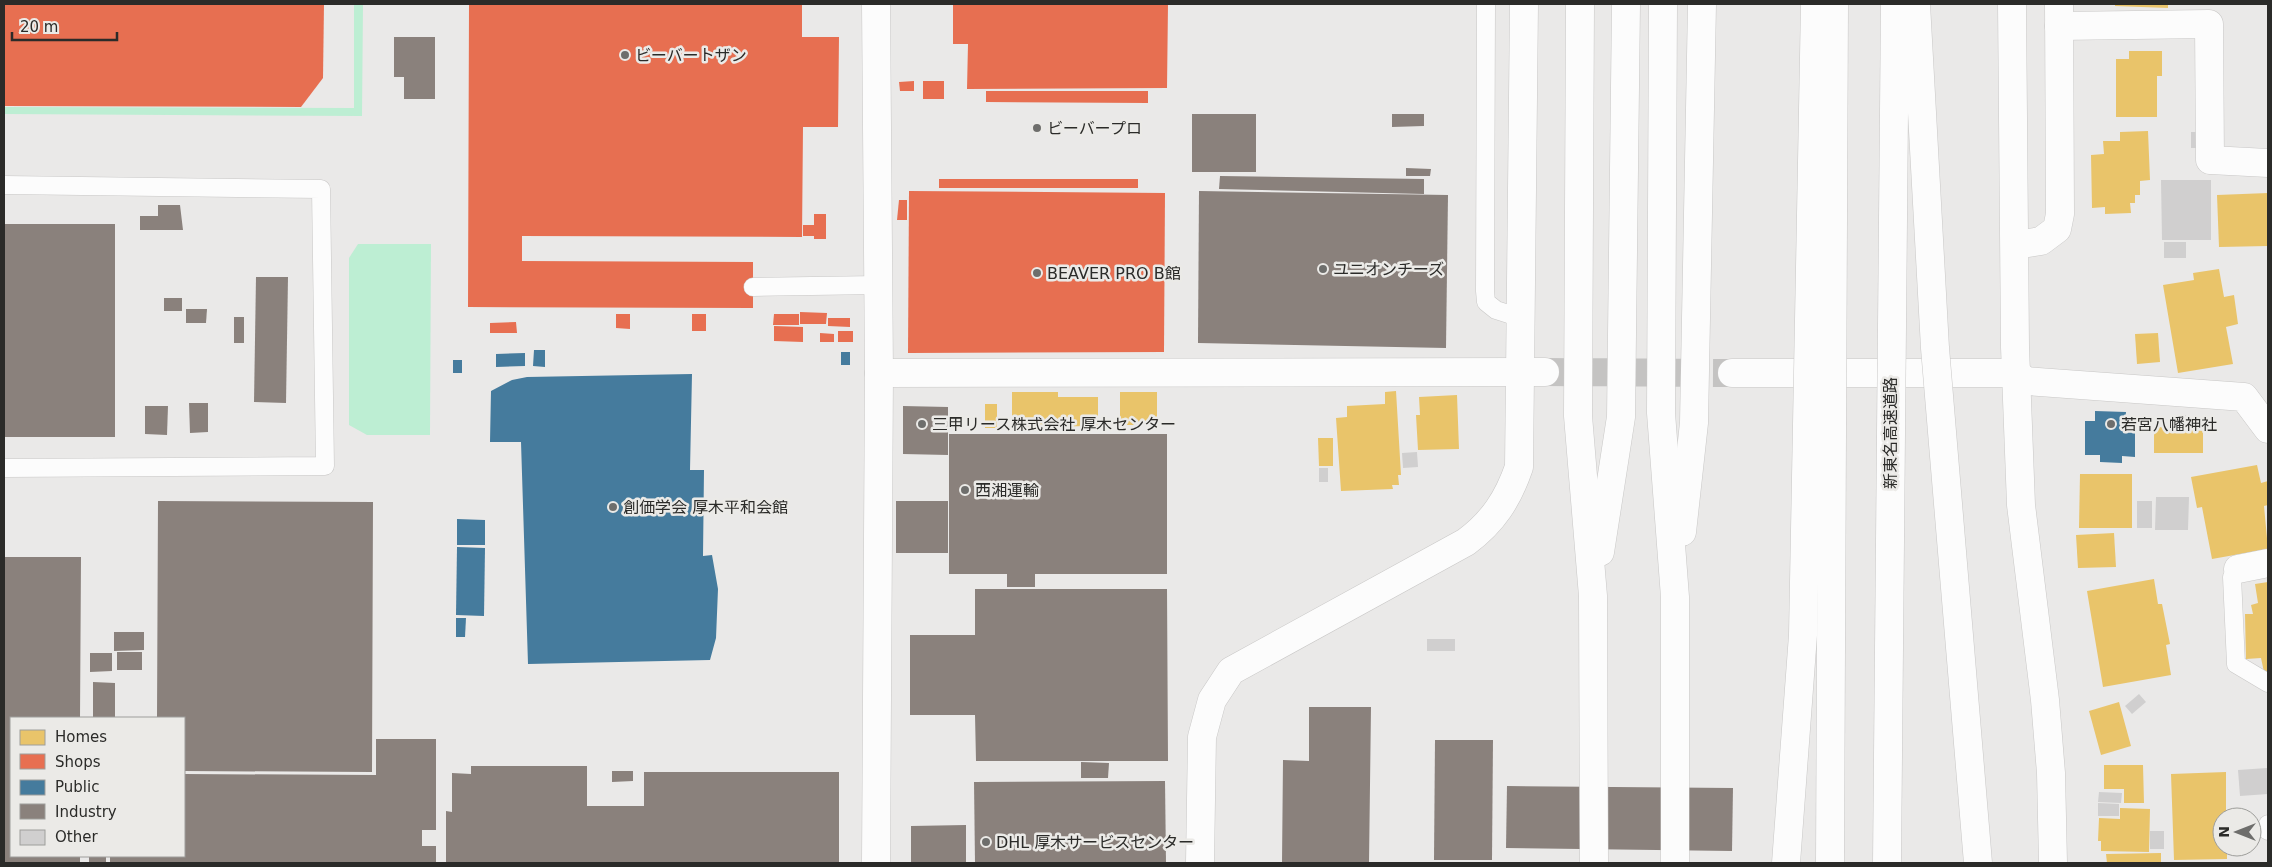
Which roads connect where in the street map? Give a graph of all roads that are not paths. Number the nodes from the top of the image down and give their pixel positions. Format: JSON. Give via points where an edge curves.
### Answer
{"nodes":[{"id":1,"x":876,"y":4,"type":"edge"},
{"id":2,"x":1486,"y":4,"type":"edge"},
{"id":3,"x":1524,"y":4,"type":"edge"},
{"id":4,"x":1580,"y":4,"type":"edge"},
{"id":5,"x":1626,"y":4,"type":"edge"},
{"id":6,"x":1664,"y":4,"type":"edge"},
{"id":7,"x":1702,"y":4,"type":"edge"},
{"id":8,"x":1815,"y":4,"type":"edge"},
{"id":9,"x":1834,"y":4,"type":"edge"},
{"id":10,"x":1895,"y":4,"type":"edge"},
{"id":11,"x":1916,"y":4,"type":"edge"},
{"id":12,"x":2012,"y":4,"type":"edge"},
{"id":13,"x":2059,"y":15,"type":"edge"},
{"id":14,"x":2268,"y":164,"type":"edge"},
{"id":15,"x":4,"y":185,"type":"edge"},
{"id":16,"x":2015,"y":245,"type":"junction"},
{"id":17,"x":878,"y":285,"type":"junction"},
{"id":18,"x":753,"y":287,"type":"dead end"},
{"id":19,"x":1522,"y":318,"type":"junction"},
{"id":20,"x":879,"y":373,"type":"junction"},
{"id":21,"x":1533,"y":373,"type":"junction"},
{"id":22,"x":1732,"y":373,"type":"tunnel mouth"},
{"id":23,"x":2016,"y":373,"type":"junction"},
{"id":24,"x":2268,"y":428,"type":"edge"},
{"id":25,"x":4,"y":468,"type":"edge"},
{"id":26,"x":2268,"y":563,"type":"edge"},
{"id":27,"x":2238,"y":569,"type":"joint"},
{"id":28,"x":1593,"y":596,"type":"junction"},
{"id":29,"x":1675,"y":597,"type":"junction"},
{"id":30,"x":2268,"y":683,"type":"edge"},
{"id":31,"x":2268,"y":824,"type":"edge"},
{"id":32,"x":2268,"y":831,"type":"edge"},
{"id":33,"x":876,"y":863,"type":"edge"},
{"id":34,"x":1200,"y":863,"type":"edge"},
{"id":35,"x":1594,"y":863,"type":"edge"},
{"id":36,"x":1675,"y":863,"type":"edge"},
{"id":37,"x":1786,"y":863,"type":"edge"},
{"id":38,"x":1830,"y":863,"type":"edge"},
{"id":39,"x":1887,"y":863,"type":"edge"},
{"id":40,"x":1978,"y":863,"type":"edge"},
{"id":41,"x":2053,"y":863,"type":"edge"}],
"edges":[{"from":1,"to":17,"type":"main road"},
{"from":2,"to":19,"type":"lane","via":[[1486,302],[1496,310]]},
{"from":3,"to":19,"type":"main road"},
{"from":4,"to":28,"type":"main road","via":[[1578,416]]},
{"from":5,"to":28,"type":"main road","via":[[1621,417]]},
{"from":6,"to":29,"type":"main road","via":[[1660,412]]},
{"from":7,"to":29,"type":"main road","via":[[1694,423]]},
{"from":8,"to":37,"type":"main road","bridge":true,"via":[[1802,635]]},
{"from":9,"to":38,"type":"main road","bridge":true},
{"from":10,"to":39,"type":"main road","name":"新東名高速道路","bridge":true},
{"from":11,"to":40,"type":"main road","bridge":true,"via":[[1935,348]]},
{"from":12,"to":16,"type":"main road"},
{"from":13,"to":14,"type":"main road","via":[[2209,24],[2210,160]]},
{"from":13,"to":16,"type":"main road","via":[[2060,214],[2057,229],[2041,241]]},
{"from":15,"to":25,"type":"lane","via":[[321,189],[325,466]]},
{"from":16,"to":23,"type":"main road"},
{"from":17,"to":18,"type":"lane"},
{"from":17,"to":20,"type":"main road"},
{"from":19,"to":21,"type":"main road"},
{"from":20,"to":21,"type":"main road"},
{"from":20,"to":33,"type":"main road"},
{"from":21,"to":34,"type":"main road","via":[[1519,467],[1510,492],[1484,529],[1466,542],[1231,671],[1212,700],[1202,737]]},
{"from":22,"to":23,"type":"main road"},
{"from":23,"to":24,"type":"main road","via":[[2026,381],[2244,397]]},
{"from":23,"to":41,"type":"main road","via":[[2021,505],[2052,773]]},
{"from":26,"to":27,"type":"main road"},
{"from":27,"to":30,"type":"lane","via":[[2232,577],[2236,664]]},
{"from":28,"to":35,"type":"main road"},
{"from":29,"to":36,"type":"main road"},
{"from":31,"to":32,"type":"lane"}]}
